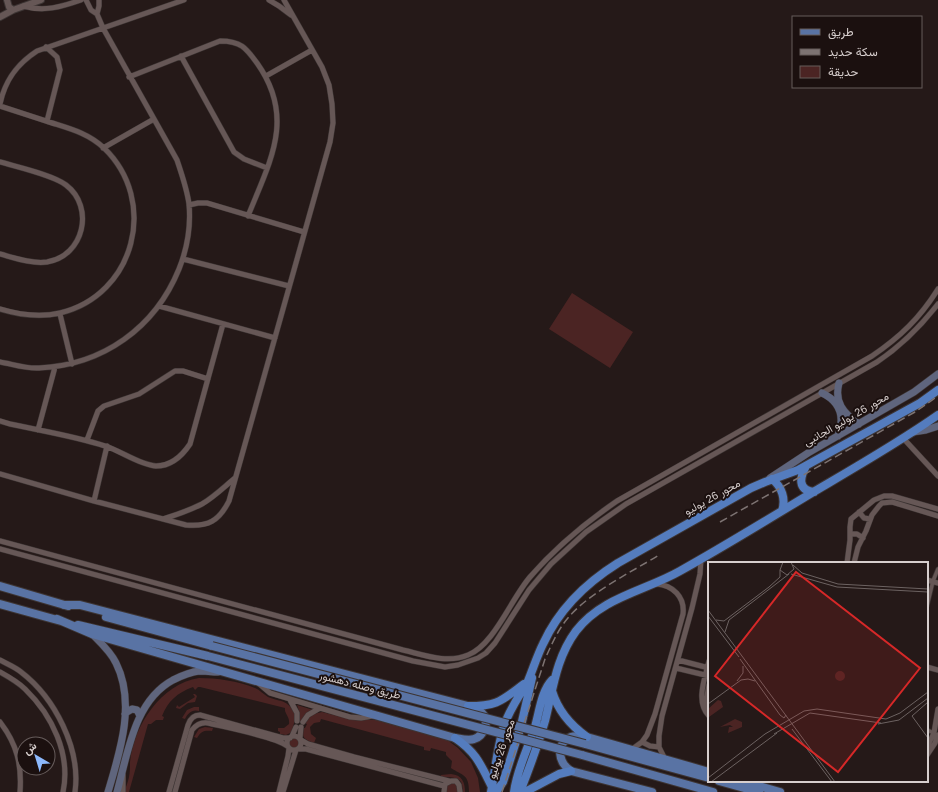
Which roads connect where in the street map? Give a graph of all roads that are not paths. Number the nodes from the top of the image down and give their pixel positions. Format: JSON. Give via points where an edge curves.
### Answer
{"nodes":[{"id":1,"x":7,"y":0,"type":"edge"},
{"id":2,"x":41,"y":0,"type":"edge"},
{"id":3,"x":81,"y":0,"type":"edge"},
{"id":4,"x":86,"y":0,"type":"edge"},
{"id":5,"x":99,"y":0,"type":"edge"},
{"id":6,"x":184,"y":0,"type":"edge"},
{"id":7,"x":269,"y":0,"type":"edge"},
{"id":8,"x":284,"y":0,"type":"edge"},
{"id":9,"x":23,"y":6,"type":"junction"},
{"id":10,"x":13,"y":10,"type":"junction"},
{"id":11,"x":97,"y":14,"type":"junction"},
{"id":12,"x":0,"y":17,"type":"edge"},
{"id":13,"x":293,"y":17,"type":"junction"},
{"id":14,"x":103,"y":28,"type":"junction"},
{"id":15,"x":46,"y":47,"type":"junction"},
{"id":16,"x":312,"y":50,"type":"junction"},
{"id":17,"x":181,"y":56,"type":"junction"},
{"id":18,"x":266,"y":76,"type":"junction"},
{"id":19,"x":129,"y":77,"type":"junction"},
{"id":20,"x":0,"y":105,"type":"edge"},
{"id":21,"x":154,"y":120,"type":"junction"},
{"id":22,"x":47,"y":122,"type":"junction"},
{"id":23,"x":103,"y":148,"type":"junction"},
{"id":24,"x":0,"y":162,"type":"edge"},
{"id":25,"x":267,"y":168,"type":"junction"},
{"id":26,"x":189,"y":205,"type":"junction"},
{"id":27,"x":248,"y":216,"type":"junction"},
{"id":28,"x":304,"y":232,"type":"junction"},
{"id":29,"x":0,"y":254,"type":"edge"},
{"id":30,"x":183,"y":259,"type":"junction"},
{"id":31,"x":289,"y":286,"type":"junction"},
{"id":32,"x":938,"y":289,"type":"edge"},
{"id":33,"x":938,"y":304,"type":"edge"},
{"id":34,"x":159,"y":306,"type":"junction"},
{"id":35,"x":0,"y":309,"type":"edge"},
{"id":36,"x":60,"y":314,"type":"junction"},
{"id":37,"x":223,"y":324,"type":"junction"},
{"id":38,"x":275,"y":338,"type":"junction"},
{"id":39,"x":0,"y":362,"type":"edge"},
{"id":40,"x":72,"y":364,"type":"junction"},
{"id":41,"x":55,"y":367,"type":"junction"},
{"id":42,"x":938,"y":374,"type":"edge"},
{"id":43,"x":208,"y":379,"type":"junction"},
{"id":44,"x":839,"y":383,"type":"junction"},
{"id":45,"x":938,"y":390,"type":"edge"},
{"id":46,"x":822,"y":393,"type":"junction"},
{"id":47,"x":938,"y":415,"type":"edge"},
{"id":48,"x":0,"y":421,"type":"edge"},
{"id":49,"x":859,"y":424,"type":"junction"},
{"id":50,"x":938,"y":426,"type":"edge"},
{"id":51,"x":38,"y":430,"type":"junction"},
{"id":52,"x":913,"y":432,"type":"junction"},
{"id":53,"x":838,"y":436,"type":"junction"},
{"id":54,"x":903,"y":438,"type":"junction"},
{"id":55,"x":87,"y":440,"type":"junction"},
{"id":56,"x":107,"y":446,"type":"junction"},
{"id":57,"x":685,"y":463,"type":"junction"},
{"id":58,"x":807,"y":465,"type":"junction"},
{"id":59,"x":678,"y":467,"type":"junction"},
{"id":60,"x":688,"y":469,"type":"junction"},
{"id":61,"x":681,"y":473,"type":"junction"},
{"id":62,"x":0,"y":474,"type":"edge"},
{"id":63,"x":938,"y":476,"type":"edge"},
{"id":64,"x":235,"y":477,"type":"junction"},
{"id":65,"x":768,"y":480,"type":"junction"},
{"id":66,"x":814,"y":492,"type":"junction"},
{"id":67,"x":94,"y":501,"type":"junction"},
{"id":68,"x":938,"y":509,"type":"edge"},
{"id":69,"x":782,"y":511,"type":"junction"},
{"id":70,"x":859,"y":512,"type":"junction"},
{"id":71,"x":938,"y":516,"type":"edge"},
{"id":72,"x":162,"y":519,"type":"junction"},
{"id":73,"x":870,"y":519,"type":"junction"},
{"id":74,"x":851,"y":534,"type":"junction"},
{"id":75,"x":863,"y":538,"type":"junction"},
{"id":76,"x":0,"y":541,"type":"edge"},
{"id":77,"x":0,"y":549,"type":"edge"},
{"id":78,"x":701,"y":559,"type":"junction"},
{"id":79,"x":847,"y":562,"type":"edge"},
{"id":80,"x":854,"y":562,"type":"edge"},
{"id":81,"x":938,"y":569,"type":"edge"},
{"id":82,"x":936,"y":582,"type":"edge"},
{"id":83,"x":655,"y":584,"type":"junction"},
{"id":84,"x":0,"y":586,"type":"edge"},
{"id":85,"x":928,"y":603,"type":"edge"},
{"id":86,"x":0,"y":604,"type":"edge"},
{"id":87,"x":64,"y":605,"type":"junction"},
{"id":88,"x":683,"y":606,"type":"junction"},
{"id":89,"x":692,"y":608,"type":"junction"},
{"id":90,"x":57,"y":619,"type":"junction"},
{"id":91,"x":92,"y":634,"type":"junction"},
{"id":92,"x":0,"y":660,"type":"edge"},
{"id":93,"x":678,"y":660,"type":"junction"},
{"id":94,"x":534,"y":666,"type":"junction"},
{"id":95,"x":928,"y":667,"type":"edge"},
{"id":96,"x":676,"y":668,"type":"junction"},
{"id":97,"x":708,"y":668,"type":"edge"},
{"id":98,"x":938,"y":670,"type":"edge"},
{"id":99,"x":0,"y":672,"type":"edge"},
{"id":100,"x":229,"y":673,"type":"junction"},
{"id":101,"x":555,"y":676,"type":"junction"},
{"id":102,"x":707,"y":676,"type":"edge"},
{"id":103,"x":256,"y":681,"type":"junction"},
{"id":104,"x":528,"y":681,"type":"junction"},
{"id":105,"x":552,"y":690,"type":"junction"},
{"id":106,"x":708,"y":690,"type":"edge"},
{"id":107,"x":290,"y":700,"type":"junction"},
{"id":108,"x":468,"y":706,"type":"junction"},
{"id":109,"x":708,"y":706,"type":"edge"},
{"id":110,"x":320,"y":708,"type":"junction"},
{"id":111,"x":938,"y":709,"type":"edge"},
{"id":112,"x":125,"y":714,"type":"junction"},
{"id":113,"x":655,"y":714,"type":"junction"},
{"id":114,"x":378,"y":715,"type":"junction"},
{"id":115,"x":708,"y":715,"type":"edge"},
{"id":116,"x":140,"y":716,"type":"junction"},
{"id":117,"x":202,"y":716,"type":"junction"},
{"id":118,"x":662,"y":716,"type":"junction"},
{"id":119,"x":0,"y":722,"type":"edge"},
{"id":120,"x":203,"y":723,"type":"junction"},
{"id":121,"x":299,"y":724,"type":"junction"},
{"id":122,"x":188,"y":725,"type":"junction"},
{"id":123,"x":194,"y":727,"type":"junction"},
{"id":124,"x":936,"y":734,"type":"edge"},
{"id":125,"x":291,"y":737,"type":"junction"},
{"id":126,"x":587,"y":737,"type":"junction"},
{"id":127,"x":455,"y":738,"type":"junction"},
{"id":128,"x":300,"y":739,"type":"junction"},
{"id":129,"x":642,"y":742,"type":"junction"},
{"id":130,"x":928,"y":746,"type":"edge"},
{"id":131,"x":288,"y":747,"type":"junction"},
{"id":132,"x":659,"y":747,"type":"junction"},
{"id":133,"x":298,"y":749,"type":"junction"},
{"id":134,"x":631,"y":750,"type":"junction"},
{"id":135,"x":928,"y":754,"type":"edge"},
{"id":136,"x":665,"y":759,"type":"junction"},
{"id":137,"x":571,"y":771,"type":"junction"},
{"id":138,"x":122,"y":772,"type":"junction"},
{"id":139,"x":708,"y":772,"type":"edge"},
{"id":140,"x":708,"y":778,"type":"edge"},
{"id":141,"x":449,"y":781,"type":"junction"},
{"id":142,"x":723,"y":782,"type":"edge"},
{"id":143,"x":745,"y":782,"type":"edge"},
{"id":144,"x":444,"y":790,"type":"edge"},
{"id":145,"x":493,"y":790,"type":"edge"},
{"id":146,"x":20,"y":792,"type":"edge"},
{"id":147,"x":63,"y":792,"type":"edge"},
{"id":148,"x":75,"y":792,"type":"edge"},
{"id":149,"x":108,"y":792,"type":"edge"},
{"id":150,"x":117,"y":792,"type":"edge"},
{"id":151,"x":123,"y":792,"type":"edge"},
{"id":152,"x":169,"y":792,"type":"edge"},
{"id":153,"x":175,"y":792,"type":"edge"},
{"id":154,"x":278,"y":792,"type":"edge"},
{"id":155,"x":283,"y":792,"type":"edge"},
{"id":156,"x":460,"y":792,"type":"edge"},
{"id":157,"x":514,"y":792,"type":"edge"},
{"id":158,"x":520,"y":792,"type":"edge"},
{"id":159,"x":525,"y":792,"type":"edge"},
{"id":160,"x":652,"y":792,"type":"edge"},
{"id":161,"x":712,"y":792,"type":"edge"},
{"id":162,"x":759,"y":792,"type":"edge"},
{"id":163,"x":780,"y":792,"type":"edge"}],
"edges":[{"from":1,"to":10,"type":"street"},
{"from":2,"to":9,"type":"street"},
{"from":3,"to":9,"type":"street","via":[[48,9]]},
{"from":4,"to":11,"type":"street","via":[[91,10]]},
{"from":5,"to":11,"type":"street"},
{"from":6,"to":14,"type":"street"},
{"from":7,"to":13,"type":"street"},
{"from":8,"to":13,"type":"street"},
{"from":9,"to":10,"type":"street"},
{"from":10,"to":12,"type":"street"},
{"from":11,"to":14,"type":"street"},
{"from":13,"to":16,"type":"street"},
{"from":14,"to":15,"type":"street"},
{"from":14,"to":19,"type":"street"},
{"from":15,"to":20,"type":"street","via":[[16,68],[2,92]]},
{"from":15,"to":22,"type":"street","via":[[57,57],[60,70]]},
{"from":16,"to":18,"type":"street"},
{"from":16,"to":28,"type":"street","via":[[329,85],[333,123]]},
{"from":17,"to":18,"type":"street","via":[[229,41],[246,48]]},
{"from":17,"to":19,"type":"street"},
{"from":17,"to":25,"type":"street","via":[[234,152]]},
{"from":18,"to":25,"type":"street","via":[[277,111],[274,148]]},
{"from":19,"to":21,"type":"street"},
{"from":20,"to":22,"type":"street"},
{"from":21,"to":23,"type":"street"},
{"from":21,"to":26,"type":"street","via":[[177,160],[185,182]]},
{"from":22,"to":23,"type":"street","via":[[79,131]]},
{"from":23,"to":36,"type":"street","via":[[120,168],[132,196],[135,215],[131,246],[118,273],[98,295]]},
{"from":24,"to":29,"type":"street","via":[[66,184],[74,192],[83,212],[81,234],[76,244],[60,258],[38,263]]},
{"from":25,"to":27,"type":"street"},
{"from":26,"to":27,"type":"street","via":[[207,204]]},
{"from":26,"to":30,"type":"street","via":[[189,232]]},
{"from":27,"to":28,"type":"street"},
{"from":28,"to":31,"type":"street"},
{"from":30,"to":31,"type":"street"},
{"from":30,"to":34,"type":"street","via":[[173,284]]},
{"from":31,"to":38,"type":"street"},
{"from":32,"to":57,"type":"street","via":[[904,332],[872,356]]},
{"from":33,"to":44,"type":"street","via":[[924,322],[894,350]]},
{"from":34,"to":37,"type":"street"},
{"from":34,"to":40,"type":"street","via":[[145,322],[112,348]]},
{"from":35,"to":36,"type":"street","via":[[29,316]]},
{"from":36,"to":40,"type":"street"},
{"from":37,"to":38,"type":"street"},
{"from":37,"to":43,"type":"street"},
{"from":38,"to":64,"type":"street"},
{"from":39,"to":41,"type":"street","via":[[37,368]]},
{"from":40,"to":41,"type":"street"},
{"from":41,"to":51,"type":"street"},
{"from":42,"to":49,"type":"main road","name":"محور 26 يوليو الجانبى","via":[[914,392]]},
{"from":43,"to":55,"type":"street","via":[[175,371],[139,394],[104,406],[98,411]]},
{"from":43,"to":56,"type":"street","via":[[190,444],[176,460],[156,466]]},
{"from":44,"to":46,"type":"street"},
{"from":44,"to":49,"type":"main road","via":[[837,395],[842,407]]},
{"from":45,"to":58,"type":"highway","name":"محور 26 يوليو","via":[[913,407]]},
{"from":46,"to":53,"type":"main road","via":[[831,399],[840,412],[842,424]]},
{"from":46,"to":60,"type":"street"},
{"from":47,"to":52,"type":"highway"},
{"from":48,"to":51,"type":"street"},
{"from":49,"to":53,"type":"main road","name":"محور 26 يوليو الجانبى"},
{"from":50,"to":52,"type":"main road"},
{"from":51,"to":55,"type":"street"},
{"from":52,"to":54,"type":"highway"},
{"from":53,"to":65,"type":"main road","name":"محور 26 يوليو الجانبى"},
{"from":54,"to":63,"type":"street"},
{"from":54,"to":66,"type":"highway"},
{"from":55,"to":56,"type":"street"},
{"from":56,"to":67,"type":"street"},
{"from":57,"to":59,"type":"street"},
{"from":57,"to":60,"type":"street"},
{"from":58,"to":65,"type":"highway","name":"محور 26 يوليو","via":[[790,474]]},
{"from":58,"to":66,"type":"highway","via":[[801,481],[804,488]]},
{"from":59,"to":61,"type":"street"},
{"from":59,"to":76,"type":"street","via":[[617,501],[568,537],[528,579],[486,643],[469,655],[459,658],[437,658],[410,652]]},
{"from":60,"to":61,"type":"street"},
{"from":61,"to":77,"type":"street","via":[[608,515],[568,547],[529,590],[486,653],[470,662],[445,667],[413,661]]},
{"from":62,"to":67,"type":"street"},
{"from":64,"to":72,"type":"street","via":[[203,503]]},
{"from":64,"to":72,"type":"street","via":[[229,501],[217,519],[197,526],[186,526]]},
{"from":65,"to":69,"type":"highway","via":[[777,484],[783,493]]},
{"from":65,"to":94,"type":"highway","name":"محور 26 يوليو","via":[[618,563],[592,581],[559,616]]},
{"from":66,"to":69,"type":"highway"},
{"from":67,"to":72,"type":"street"},
{"from":68,"to":70,"type":"street","via":[[884,496],[874,500]]},
{"from":69,"to":78,"type":"highway"},
{"from":70,"to":73,"type":"street","via":[[864,518]]},
{"from":70,"to":74,"type":"street","via":[[851,519]]},
{"from":71,"to":73,"type":"street","via":[[887,502],[874,511]]},
{"from":73,"to":75,"type":"street"},
{"from":74,"to":75,"type":"street"},
{"from":74,"to":79,"type":"street"},
{"from":75,"to":80,"type":"street"},
{"from":78,"to":83,"type":"highway"},
{"from":78,"to":89,"type":"street"},
{"from":81,"to":82,"type":"street"},
{"from":82,"to":85,"type":"street"},
{"from":83,"to":88,"type":"street","via":[[671,588],[679,596]]},
{"from":83,"to":101,"type":"highway","via":[[618,598],[586,620],[563,653]]},
{"from":84,"to":87,"type":"main road","name":"طريق وصله دهشور"},
{"from":86,"to":90,"type":"main road","name":"طريق وصله دهشور"},
{"from":87,"to":108,"type":"main road","via":[[80,605]]},
{"from":87,"to":140,"type":"main road","name":"طريق وصله دهشور","bridge":true},
{"from":88,"to":89,"type":"street"},
{"from":88,"to":113,"type":"street","via":[[683,614]]},
{"from":89,"to":93,"type":"street"},
{"from":90,"to":91,"type":"main road"},
{"from":90,"to":161,"type":"main road","name":"طريق وصله دهشور","bridge":true,"via":[[434,715]]},
{"from":91,"to":100,"type":"main road"},
{"from":91,"to":112,"type":"main road","via":[[116,662],[124,688]]},
{"from":92,"to":148,"type":"street","via":[[33,682],[60,718],[75,765]]},
{"from":93,"to":96,"type":"street"},
{"from":93,"to":97,"type":"street"},
{"from":94,"to":104,"type":"highway","name":"محور 26 يوليو"},
{"from":94,"to":145,"type":"highway","name":"محور 26 يوليو","via":[[521,726],[504,777]]},
{"from":95,"to":98,"type":"street"},
{"from":96,"to":102,"type":"street"},
{"from":96,"to":118,"type":"street"},
{"from":97,"to":102,"type":"street"},
{"from":99,"to":147,"type":"street","via":[[26,690],[46,714],[54,729],[65,765]]},
{"from":100,"to":103,"type":"main road"},
{"from":100,"to":116,"type":"main road","via":[[199,671],[179,677],[166,684],[149,699]]},
{"from":101,"to":105,"type":"highway"},
{"from":101,"to":157,"type":"highway","via":[[548,683],[515,781]]},
{"from":102,"to":115,"type":"street","via":[[701,701]]},
{"from":103,"to":107,"type":"street","via":[[270,693]]},
{"from":103,"to":114,"type":"main road"},
{"from":104,"to":108,"type":"highway","via":[[499,702]]},
{"from":104,"to":145,"type":"highway","name":"محور 26 يوليو","via":[[512,707],[503,730]]},
{"from":105,"to":126,"type":"highway","via":[[562,714],[573,727]]},
{"from":105,"to":158,"type":"highway","via":[[537,748]]},
{"from":106,"to":109,"type":"street"},
{"from":107,"to":110,"type":"street"},
{"from":107,"to":121,"type":"street"},
{"from":108,"to":127,"type":"main road","via":[[484,716],[484,730],[475,739]]},
{"from":110,"to":114,"type":"street","via":[[356,718]]},
{"from":110,"to":121,"type":"street"},
{"from":111,"to":124,"type":"street"},
{"from":112,"to":116,"type":"main road","via":[[132,709],[137,710]]},
{"from":112,"to":149,"type":"main road"},
{"from":113,"to":118,"type":"street"},
{"from":113,"to":129,"type":"street"},
{"from":114,"to":127,"type":"main road"},
{"from":116,"to":138,"type":"main road"},
{"from":117,"to":120,"type":"street"},
{"from":117,"to":122,"type":"street","via":[[194,716]]},
{"from":117,"to":125,"type":"street","via":[[283,738]]},
{"from":118,"to":132,"type":"street"},
{"from":119,"to":146,"type":"street","via":[[13,741],[18,755],[21,772]]},
{"from":120,"to":123,"type":"street"},
{"from":120,"to":131,"type":"street","via":[[282,742]]},
{"from":121,"to":125,"type":"street"},
{"from":121,"to":128,"type":"street"},
{"from":122,"to":123,"type":"street"},
{"from":122,"to":152,"type":"street"},
{"from":123,"to":153,"type":"street"},
{"from":124,"to":130,"type":"street"},
{"from":124,"to":135,"type":"street","via":[[935,743]]},
{"from":125,"to":128,"type":"street","via":[[296,736]]},
{"from":125,"to":131,"type":"street","via":[[287,741]]},
{"from":126,"to":134,"type":"main road"},
{"from":126,"to":137,"type":"main road","via":[[570,737],[561,747],[560,759]]},
{"from":127,"to":145,"type":"highway","via":[[473,752]]},
{"from":128,"to":133,"type":"street","via":[[301,745]]},
{"from":128,"to":141,"type":"street","via":[[308,744],[354,757]]},
{"from":129,"to":132,"type":"street"},
{"from":129,"to":134,"type":"street"},
{"from":131,"to":133,"type":"street","via":[[291,750]]},
{"from":131,"to":154,"type":"street"},
{"from":132,"to":136,"type":"street"},
{"from":133,"to":144,"type":"street","via":[[308,749]]},
{"from":133,"to":155,"type":"street"},
{"from":134,"to":136,"type":"main road"},
{"from":136,"to":139,"type":"main road"},
{"from":137,"to":159,"type":"highway","via":[[559,774]]},
{"from":137,"to":160,"type":"main road"},
{"from":138,"to":150,"type":"main road"},
{"from":138,"to":151,"type":"street"},
{"from":141,"to":144,"type":"street"},
{"from":141,"to":156,"type":"street","via":[[458,783]]},
{"from":142,"to":162,"type":"main road"},
{"from":143,"to":163,"type":"main road"}]}
